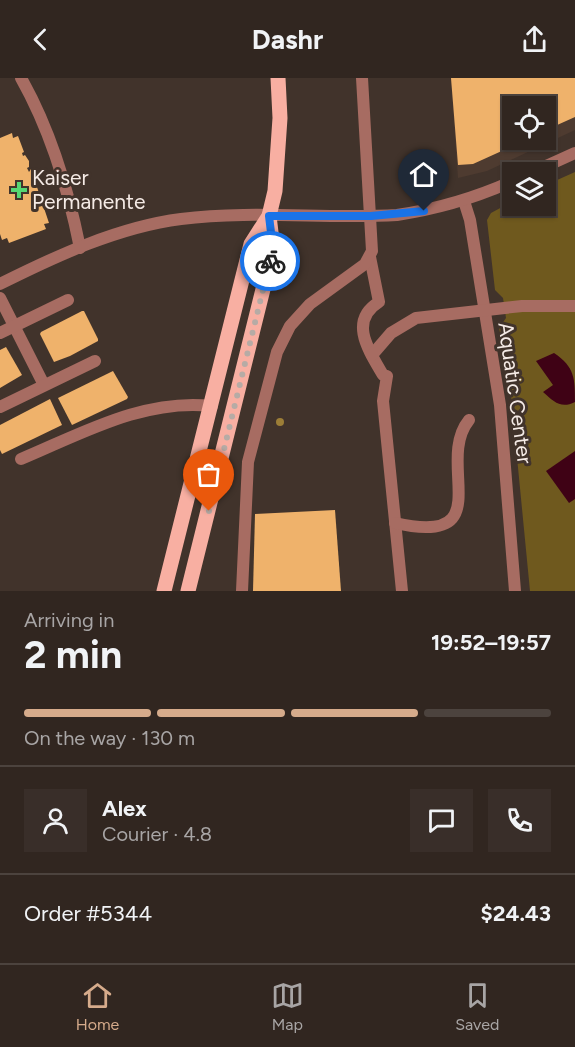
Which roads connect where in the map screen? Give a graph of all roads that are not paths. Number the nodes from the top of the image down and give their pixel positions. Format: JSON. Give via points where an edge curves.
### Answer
{"nodes":[{"id":1,"x":21,"y":78,"type":"edge"},
{"id":2,"x":278,"y":78,"type":"edge"},
{"id":3,"x":362,"y":78,"type":"edge"},
{"id":4,"x":575,"y":153,"type":"edge"},
{"id":5,"x":555,"y":162,"type":"edge"},
{"id":6,"x":502,"y":185,"type":"edge"},
{"id":7,"x":464,"y":201,"type":"junction"},
{"id":8,"x":269,"y":216,"type":"junction"},
{"id":9,"x":371,"y":216,"type":"junction"},
{"id":10,"x":80,"y":248,"type":"junction"},
{"id":11,"x":370,"y":257,"type":"junction"},
{"id":12,"x":0,"y":284,"type":"edge"},
{"id":13,"x":0,"y":298,"type":"edge"},
{"id":14,"x":68,"y":300,"type":"dead end"},
{"id":15,"x":575,"y":306,"type":"edge"},
{"id":16,"x":484,"y":310,"type":"junction"},
{"id":17,"x":14,"y":326,"type":"junction"},
{"id":18,"x":0,"y":333,"type":"edge"},
{"id":19,"x":372,"y":356,"type":"junction"},
{"id":20,"x":95,"y":361,"type":"dead end"},
{"id":21,"x":44,"y":385,"type":"junction"},
{"id":22,"x":212,"y":406,"type":"junction"},
{"id":23,"x":0,"y":407,"type":"edge"},
{"id":24,"x":469,"y":420,"type":"dead end"},
{"id":25,"x":21,"y":459,"type":"dead end"},
{"id":26,"x":395,"y":523,"type":"junction"},
{"id":27,"x":164,"y":591,"type":"edge"},
{"id":28,"x":188,"y":591,"type":"edge"},
{"id":29,"x":242,"y":591,"type":"edge"},
{"id":30,"x":402,"y":591,"type":"edge"},
{"id":31,"x":515,"y":591,"type":"edge"}],
"edges":[{"from":1,"to":10,"type":"street","via":[[60,165]]},
{"from":2,"to":8,"type":"main road","via":[[280,118],[275,191]]},
{"from":3,"to":9,"type":"street"},
{"from":4,"to":5,"type":"street"},
{"from":6,"to":7,"type":"street"},
{"from":7,"to":9,"type":"street","via":[[424,211]]},
{"from":7,"to":16,"type":"street","name":"Aquatic Center"},
{"from":8,"to":9,"type":"street"},
{"from":8,"to":10,"type":"street","via":[[179,219]]},
{"from":8,"to":22,"type":"main road","via":[[252,244]]},
{"from":8,"to":28,"type":"main road","via":[[273,249]]},
{"from":9,"to":11,"type":"street"},
{"from":10,"to":12,"type":"street"},
{"from":11,"to":19,"type":"street","via":[[379,302],[369,308],[363,319],[363,335]]},
{"from":11,"to":29,"type":"street","via":[[309,304],[290,326],[277,352],[248,462]]},
{"from":13,"to":17,"type":"street"},
{"from":14,"to":17,"type":"street"},
{"from":15,"to":16,"type":"street"},
{"from":16,"to":19,"type":"street","via":[[416,318],[391,333]]},
{"from":16,"to":31,"type":"street","name":"Aquatic Center","via":[[503,435]]},
{"from":17,"to":18,"type":"street"},
{"from":17,"to":21,"type":"street"},
{"from":19,"to":26,"type":"street","via":[[387,376],[383,401]]},
{"from":20,"to":21,"type":"street"},
{"from":21,"to":23,"type":"street"},
{"from":22,"to":25,"type":"street","via":[[188,404],[136,412]]},
{"from":22,"to":27,"type":"main road"},
{"from":24,"to":26,"type":"street","via":[[457,441],[457,511],[447,523],[432,527]]},
{"from":26,"to":30,"type":"street"}]}
